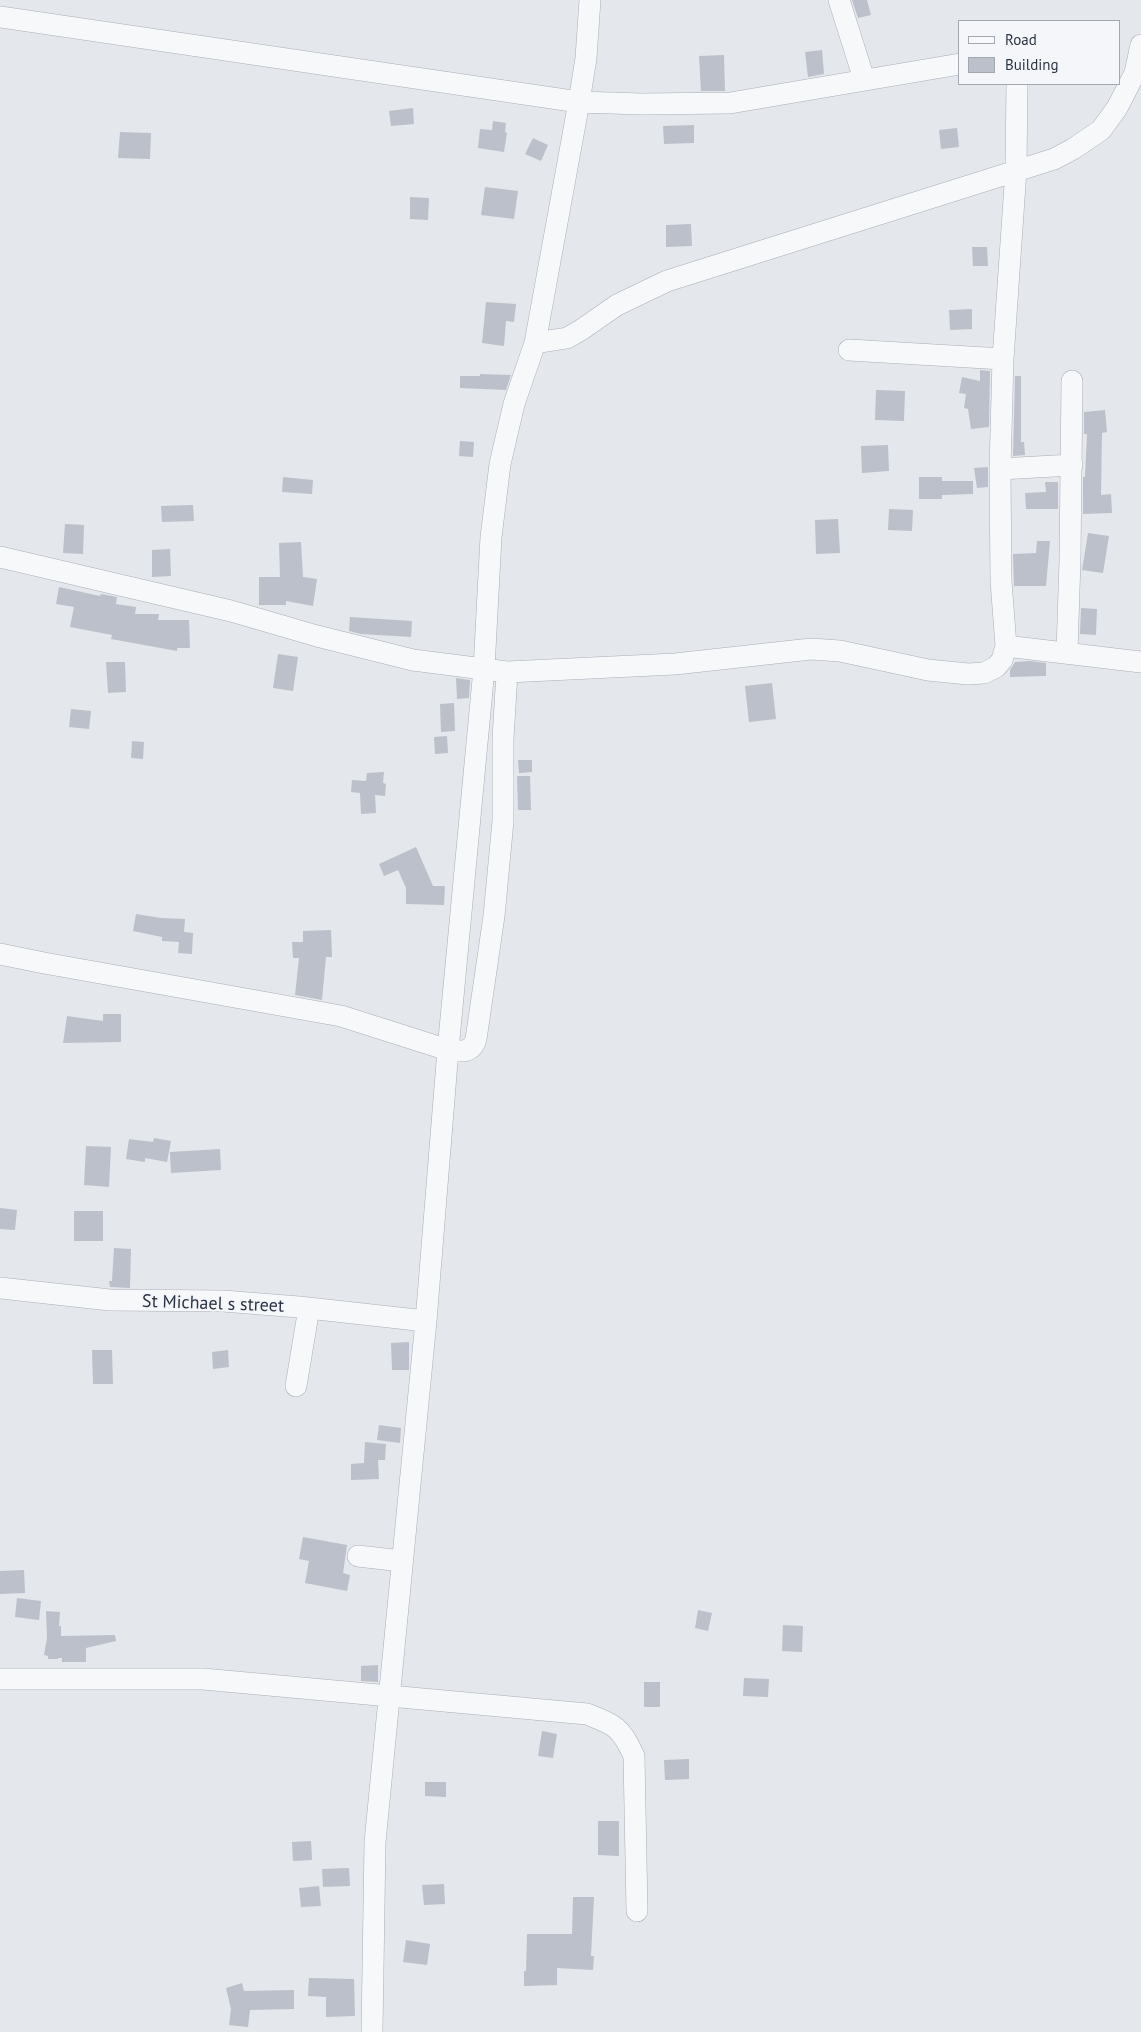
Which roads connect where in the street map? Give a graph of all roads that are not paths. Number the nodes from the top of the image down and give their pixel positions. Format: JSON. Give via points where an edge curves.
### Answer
{"nodes":[{"id":1,"x":590,"y":0,"type":"edge"},
{"id":2,"x":839,"y":0,"type":"edge"},
{"id":3,"x":0,"y":17,"type":"edge"},
{"id":4,"x":1141,"y":45,"type":"edge"},
{"id":5,"x":958,"y":64,"type":"edge"},
{"id":6,"x":864,"y":79,"type":"junction"},
{"id":7,"x":1017,"y":85,"type":"edge"},
{"id":8,"x":579,"y":102,"type":"junction"},
{"id":9,"x":1016,"y":170,"type":"junction"},
{"id":10,"x":535,"y":344,"type":"junction"},
{"id":11,"x":849,"y":350,"type":"dead end"},
{"id":12,"x":1003,"y":359,"type":"junction"},
{"id":13,"x":1072,"y":381,"type":"dead end"},
{"id":14,"x":1072,"y":464,"type":"junction"},
{"id":15,"x":1000,"y":469,"type":"junction"},
{"id":16,"x":0,"y":558,"type":"edge"},
{"id":17,"x":1006,"y":646,"type":"junction"},
{"id":18,"x":1067,"y":652,"type":"junction"},
{"id":19,"x":1141,"y":662,"type":"edge"},
{"id":20,"x":497,"y":670,"type":"junction"},
{"id":21,"x":0,"y":954,"type":"edge"},
{"id":22,"x":456,"y":1051,"type":"junction"},
{"id":23,"x":0,"y":1288,"type":"edge"},
{"id":24,"x":309,"y":1308,"type":"junction"},
{"id":25,"x":426,"y":1321,"type":"junction"},
{"id":26,"x":296,"y":1386,"type":"dead end"},
{"id":27,"x":358,"y":1556,"type":"dead end"},
{"id":28,"x":402,"y":1561,"type":"junction"},
{"id":29,"x":0,"y":1679,"type":"edge"},
{"id":30,"x":398,"y":1698,"type":"junction"},
{"id":31,"x":637,"y":1912,"type":"dead end"},
{"id":32,"x":372,"y":2032,"type":"edge"}],
"edges":[{"from":1,"to":8,"type":"street"},
{"from":2,"to":6,"type":"street"},
{"from":3,"to":8,"type":"street"},
{"from":4,"to":9,"type":"street","via":[[1135,74],[1101,130],[1054,159]]},
{"from":5,"to":6,"type":"street"},
{"from":6,"to":8,"type":"street","via":[[730,103]]},
{"from":7,"to":9,"type":"street"},
{"from":8,"to":10,"type":"street"},
{"from":9,"to":10,"type":"street","via":[[667,281],[617,305],[567,338]]},
{"from":9,"to":12,"type":"street"},
{"from":10,"to":20,"type":"street","via":[[514,404],[500,464],[491,537]]},
{"from":11,"to":12,"type":"street"},
{"from":12,"to":15,"type":"street"},
{"from":13,"to":14,"type":"street"},
{"from":14,"to":15,"type":"street"},
{"from":14,"to":18,"type":"street"},
{"from":15,"to":17,"type":"street","via":[[1001,581]]},
{"from":16,"to":20,"type":"street","via":[[231,611],[413,660]]},
{"from":17,"to":18,"type":"street"},
{"from":17,"to":20,"type":"street","via":[[996,667],[984,673],[968,674],[928,670],[840,651],[811,649],[675,664]]},
{"from":18,"to":19,"type":"street"},
{"from":20,"to":22,"type":"street"},
{"from":20,"to":22,"type":"street","via":[[503,739],[503,821],[494,916],[476,1039],[474,1045]]},
{"from":21,"to":22,"type":"street","via":[[341,1016]]},
{"from":22,"to":25,"type":"street"},
{"from":23,"to":24,"type":"street","name":"St Michael s street","via":[[110,1300],[224,1301]]},
{"from":24,"to":25,"type":"street","name":"St Michael s street"},
{"from":24,"to":26,"type":"street"},
{"from":25,"to":28,"type":"street"},
{"from":27,"to":28,"type":"street"},
{"from":28,"to":30,"type":"street"},
{"from":29,"to":30,"type":"street","via":[[203,1678]]},
{"from":30,"to":31,"type":"street","via":[[586,1714],[611,1723],[625,1736],[634,1756]]},
{"from":30,"to":32,"type":"street","via":[[375,1842]]}]}
